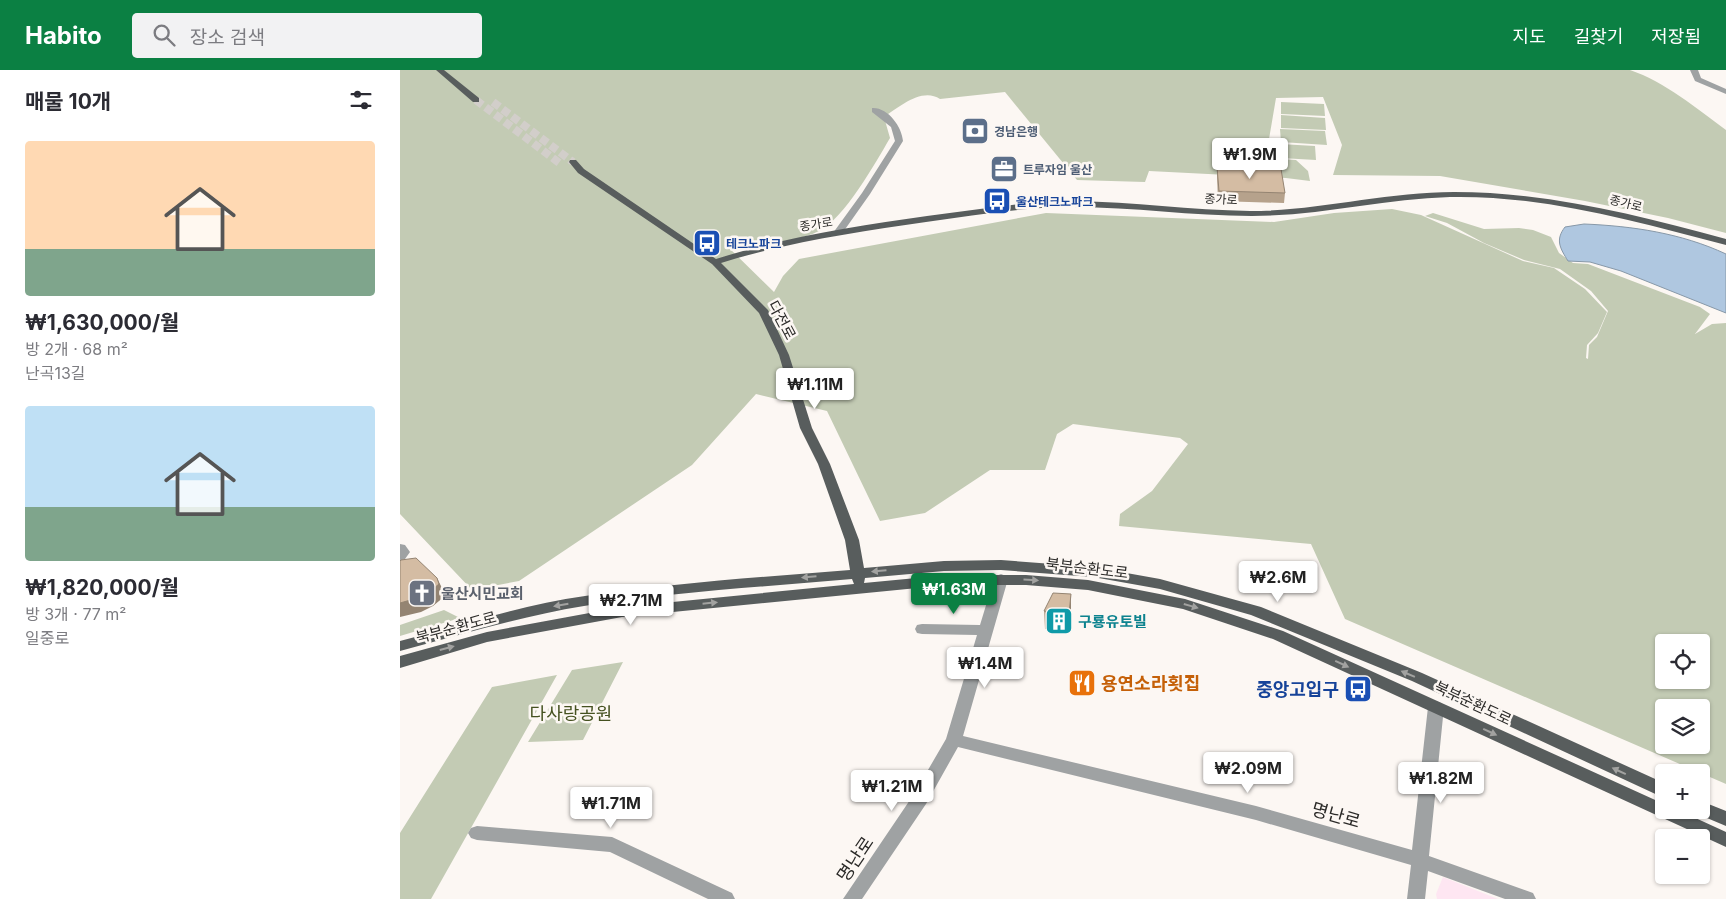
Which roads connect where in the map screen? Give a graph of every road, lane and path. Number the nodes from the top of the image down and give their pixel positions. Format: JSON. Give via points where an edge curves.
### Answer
{"nodes":[{"id":1,"x":440,"y":70,"type":"edge"},
{"id":2,"x":450,"y":70,"type":"edge"},
{"id":3,"x":1694,"y":70,"type":"edge"},
{"id":4,"x":1726,"y":92,"type":"edge"},
{"id":5,"x":875,"y":110,"type":"dead end"},
{"id":6,"x":573,"y":162,"type":"tunnel mouth"},
{"id":7,"x":562,"y":165,"type":"tunnel mouth"},
{"id":8,"x":581,"y":170,"type":"junction"},
{"id":9,"x":838,"y":233,"type":"junction"},
{"id":10,"x":1726,"y":242,"type":"edge"},
{"id":11,"x":715,"y":262,"type":"junction"},
{"id":12,"x":400,"y":548,"type":"edge"},
{"id":13,"x":400,"y":556,"type":"edge"},
{"id":14,"x":858,"y":573,"type":"junction"},
{"id":15,"x":1001,"y":579,"type":"junction"},
{"id":16,"x":860,"y":588,"type":"junction"},
{"id":17,"x":922,"y":629,"type":"dead end"},
{"id":18,"x":986,"y":630,"type":"junction"},
{"id":19,"x":400,"y":646,"type":"edge"},
{"id":20,"x":400,"y":662,"type":"edge"},
{"id":21,"x":1436,"y":707,"type":"junction"},
{"id":22,"x":954,"y":740,"type":"junction"},
{"id":23,"x":1655,"y":787,"type":"edge"},
{"id":24,"x":1710,"y":812,"type":"edge"},
{"id":25,"x":1726,"y":818,"type":"edge"},
{"id":26,"x":477,"y":833,"type":"dead end"},
{"id":27,"x":1726,"y":840,"type":"edge"},
{"id":28,"x":1419,"y":860,"type":"junction"},
{"id":29,"x":726,"y":899,"type":"edge"},
{"id":30,"x":852,"y":899,"type":"edge"},
{"id":31,"x":1416,"y":899,"type":"edge"},
{"id":32,"x":1527,"y":899,"type":"edge"}],
"edges":[{"from":1,"to":2,"type":"main road","via":[[478,97]]},
{"from":3,"to":4,"type":"street","via":[[1698,79]]},
{"from":5,"to":9,"type":"street","via":[[892,122],[899,140]]},
{"from":6,"to":8,"type":"main road","name":"다전로"},
{"from":7,"to":8,"type":"main road","name":"다전로"},
{"from":8,"to":11,"type":"main road","name":"다전로"},
{"from":9,"to":10,"type":"main road","name":"종가로","via":[[1026,206],[1088,205],[1275,213],[1382,198],[1471,194],[1583,206]]},
{"from":9,"to":11,"type":"main road","name":"종가로","via":[[751,250]]},
{"from":11,"to":14,"type":"main road","name":"다전로","via":[[764,312],[784,355],[806,428],[824,464],[852,540]]},
{"from":12,"to":13,"type":"street","via":[[403,552]]},
{"from":14,"to":16,"type":"main road","name":"다전로"},
{"from":14,"to":19,"type":"main road","name":"북부순환도로","one_way":true,"via":[[584,601],[488,620]]},
{"from":23,"to":14,"type":"main road","name":"북부순환도로","one_way":true,"via":[[1417,677],[1287,623],[1216,598],[1127,577],[1056,568],[972,565]]},
{"from":15,"to":16,"type":"main road","name":"북부순환도로"},
{"from":15,"to":18,"type":"street","name":"명난로"},
{"from":15,"to":21,"type":"main road","name":"북부순환도로","one_way":true,"via":[[1122,590],[1211,611],[1278,635]]},
{"from":20,"to":16,"type":"main road","name":"북부순환도로","one_way":true,"via":[[487,637],[622,612]]},
{"from":17,"to":18,"type":"street"},
{"from":18,"to":22,"type":"street","name":"명난로"},
{"from":21,"to":27,"type":"main road","name":"북부순환도로","one_way":true},
{"from":21,"to":28,"type":"street"},
{"from":22,"to":28,"type":"street","name":"명난로","via":[[1256,813]]},
{"from":22,"to":30,"type":"street","name":"명난로","via":[[920,800]]},
{"from":24,"to":25,"type":"main road"},
{"from":26,"to":29,"type":"street","via":[[612,845]]},
{"from":28,"to":31,"type":"street"},
{"from":28,"to":32,"type":"street","name":"명난로"}]}
